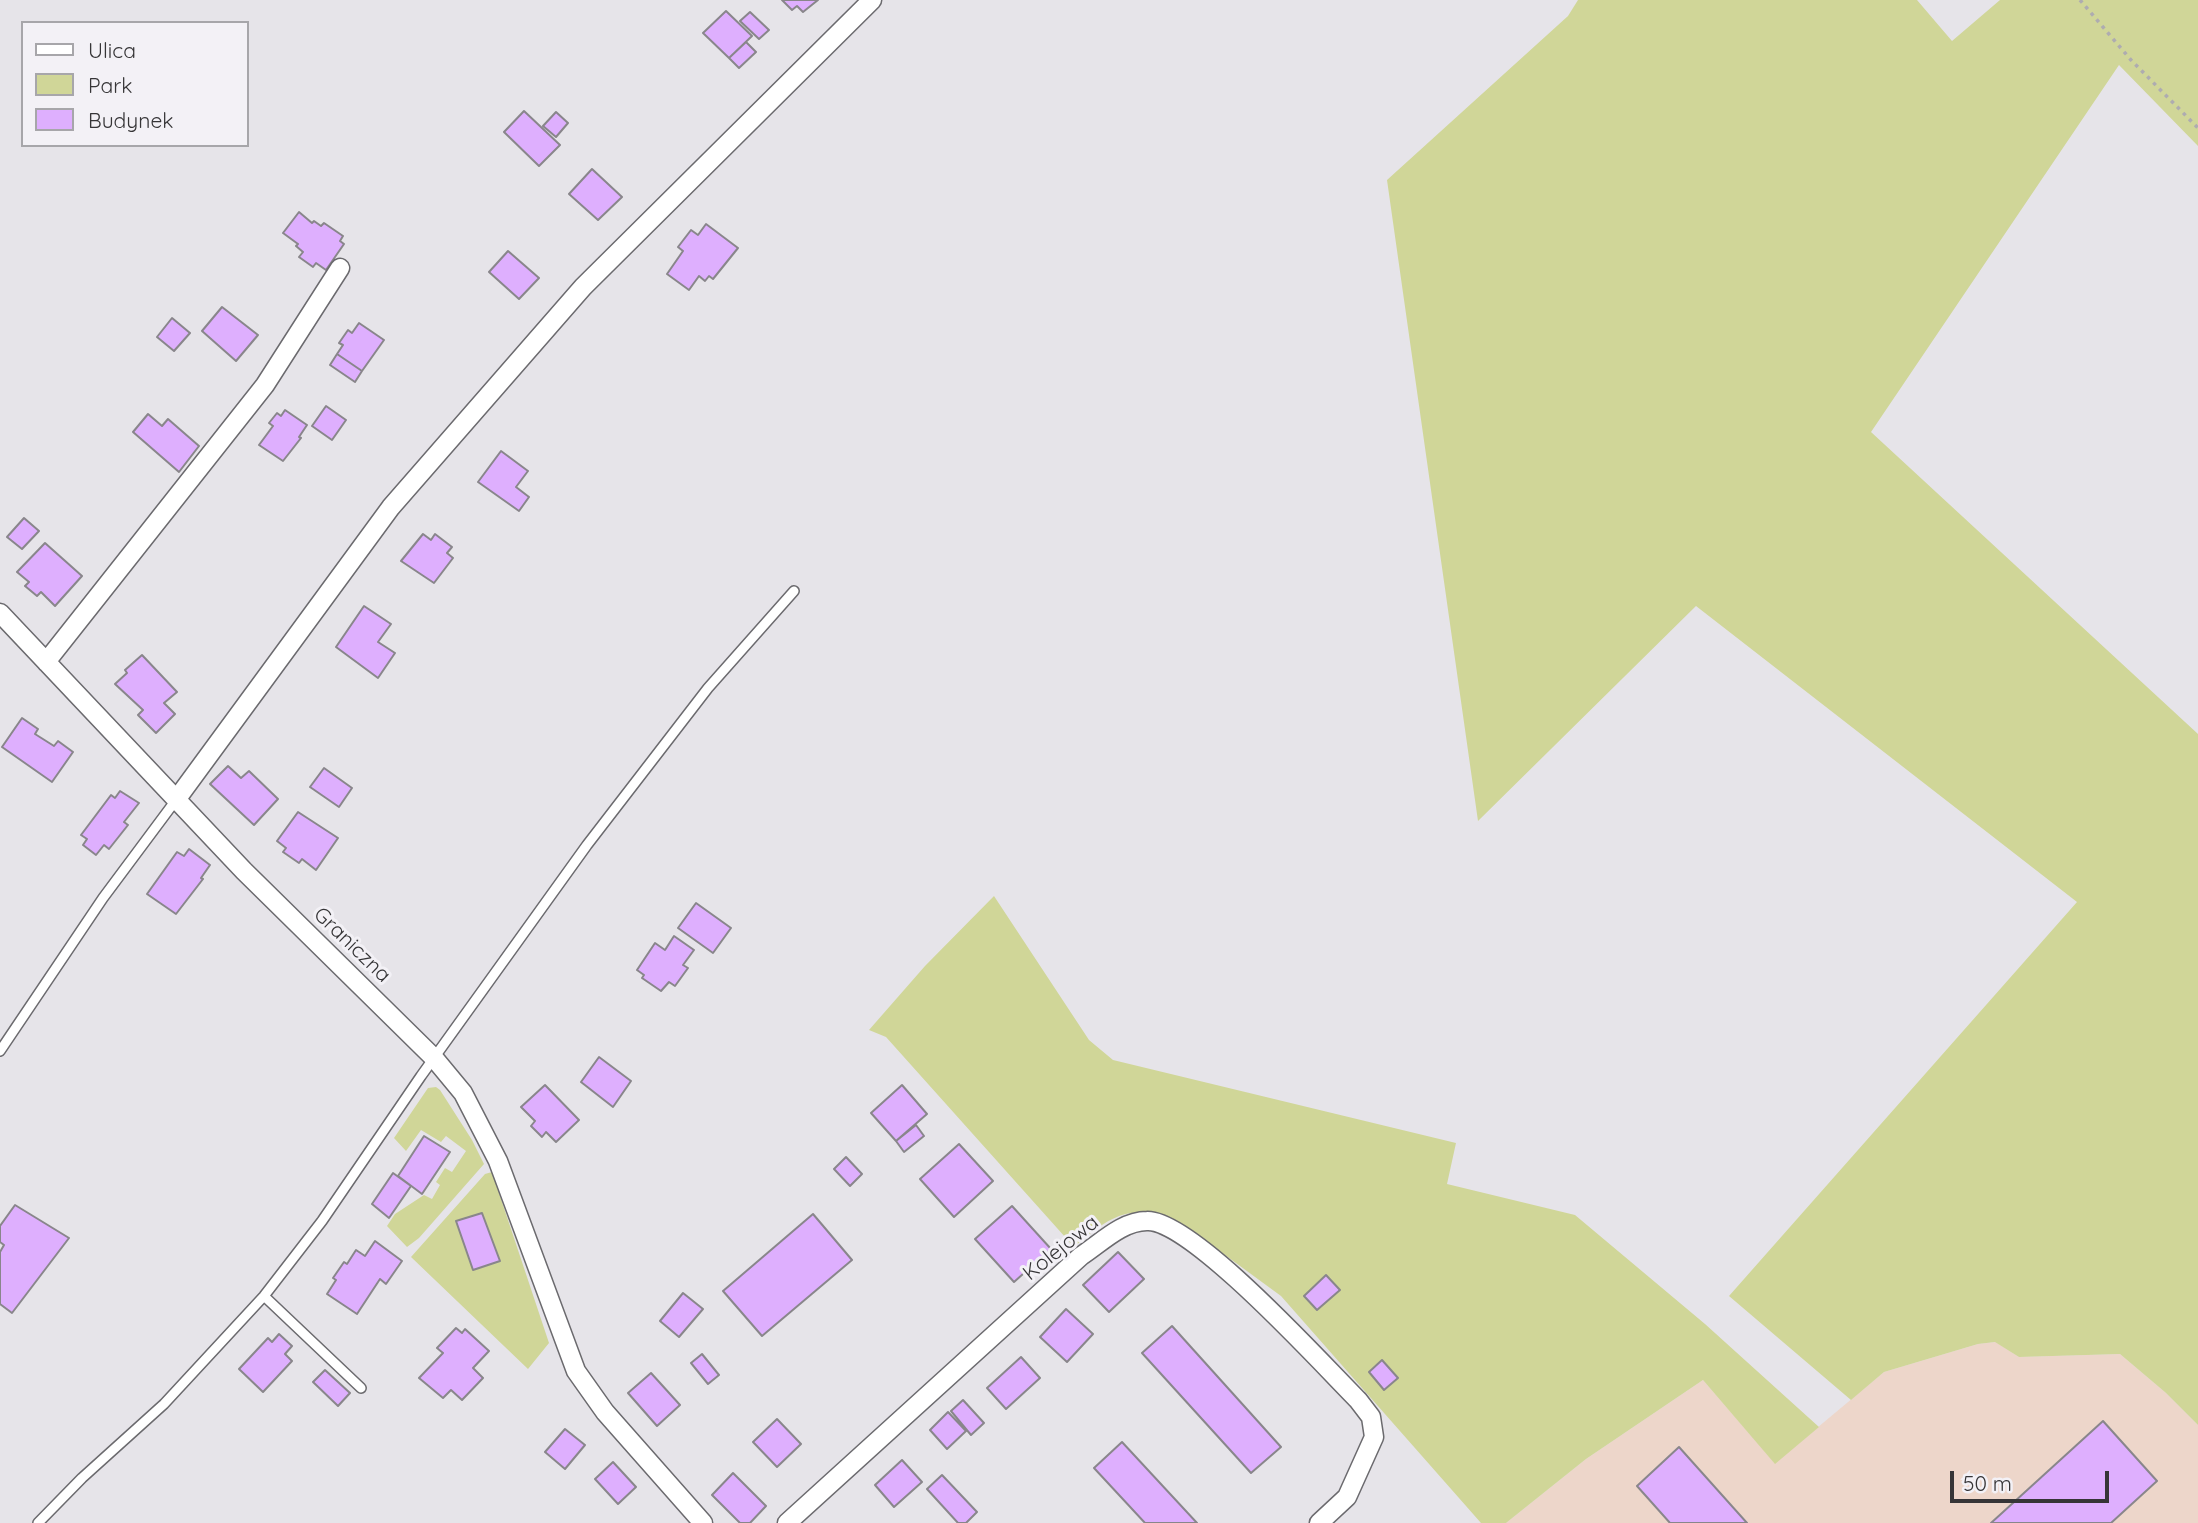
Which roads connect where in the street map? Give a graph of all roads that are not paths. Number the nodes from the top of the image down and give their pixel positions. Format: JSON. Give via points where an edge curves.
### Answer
{"nodes":[{"id":1,"x":872,"y":0,"type":"edge"},
{"id":2,"x":340,"y":268,"type":"dead end"},
{"id":3,"x":794,"y":592,"type":"dead end"},
{"id":4,"x":0,"y":613,"type":"edge"},
{"id":5,"x":46,"y":662,"type":"junction"},
{"id":6,"x":176,"y":800,"type":"junction"},
{"id":7,"x":0,"y":1051,"type":"edge"},
{"id":8,"x":434,"y":1058,"type":"junction"},
{"id":9,"x":264,"y":1296,"type":"junction"},
{"id":10,"x":361,"y":1388,"type":"dead end"},
{"id":11,"x":38,"y":1523,"type":"edge"},
{"id":12,"x":703,"y":1523,"type":"edge"},
{"id":13,"x":787,"y":1523,"type":"edge"},
{"id":14,"x":1319,"y":1523,"type":"edge"}],
"edges":[{"from":1,"to":6,"type":"street","via":[[583,287],[390,507]]},
{"from":2,"to":5,"type":"street","via":[[265,385]]},
{"from":3,"to":8,"type":"lane","via":[[708,688],[644,769]]},
{"from":4,"to":5,"type":"street","name":"Graniczna"},
{"from":5,"to":6,"type":"street","name":"Graniczna"},
{"from":6,"to":7,"type":"lane","via":[[103,898]]},
{"from":6,"to":8,"type":"street","name":"Graniczna"},
{"from":8,"to":9,"type":"lane"},
{"from":8,"to":12,"type":"street","name":"Graniczna","via":[[463,1093],[498,1161],[576,1371],[605,1412]]},
{"from":9,"to":10,"type":"lane"},
{"from":9,"to":11,"type":"lane","via":[[174,1394]]},
{"from":13,"to":14,"type":"street","name":"Kolejowa","via":[[1081,1256],[1125,1226],[1148,1220],[1172,1227],[1237,1279],[1371,1417],[1374,1437],[1347,1497]]}]}
